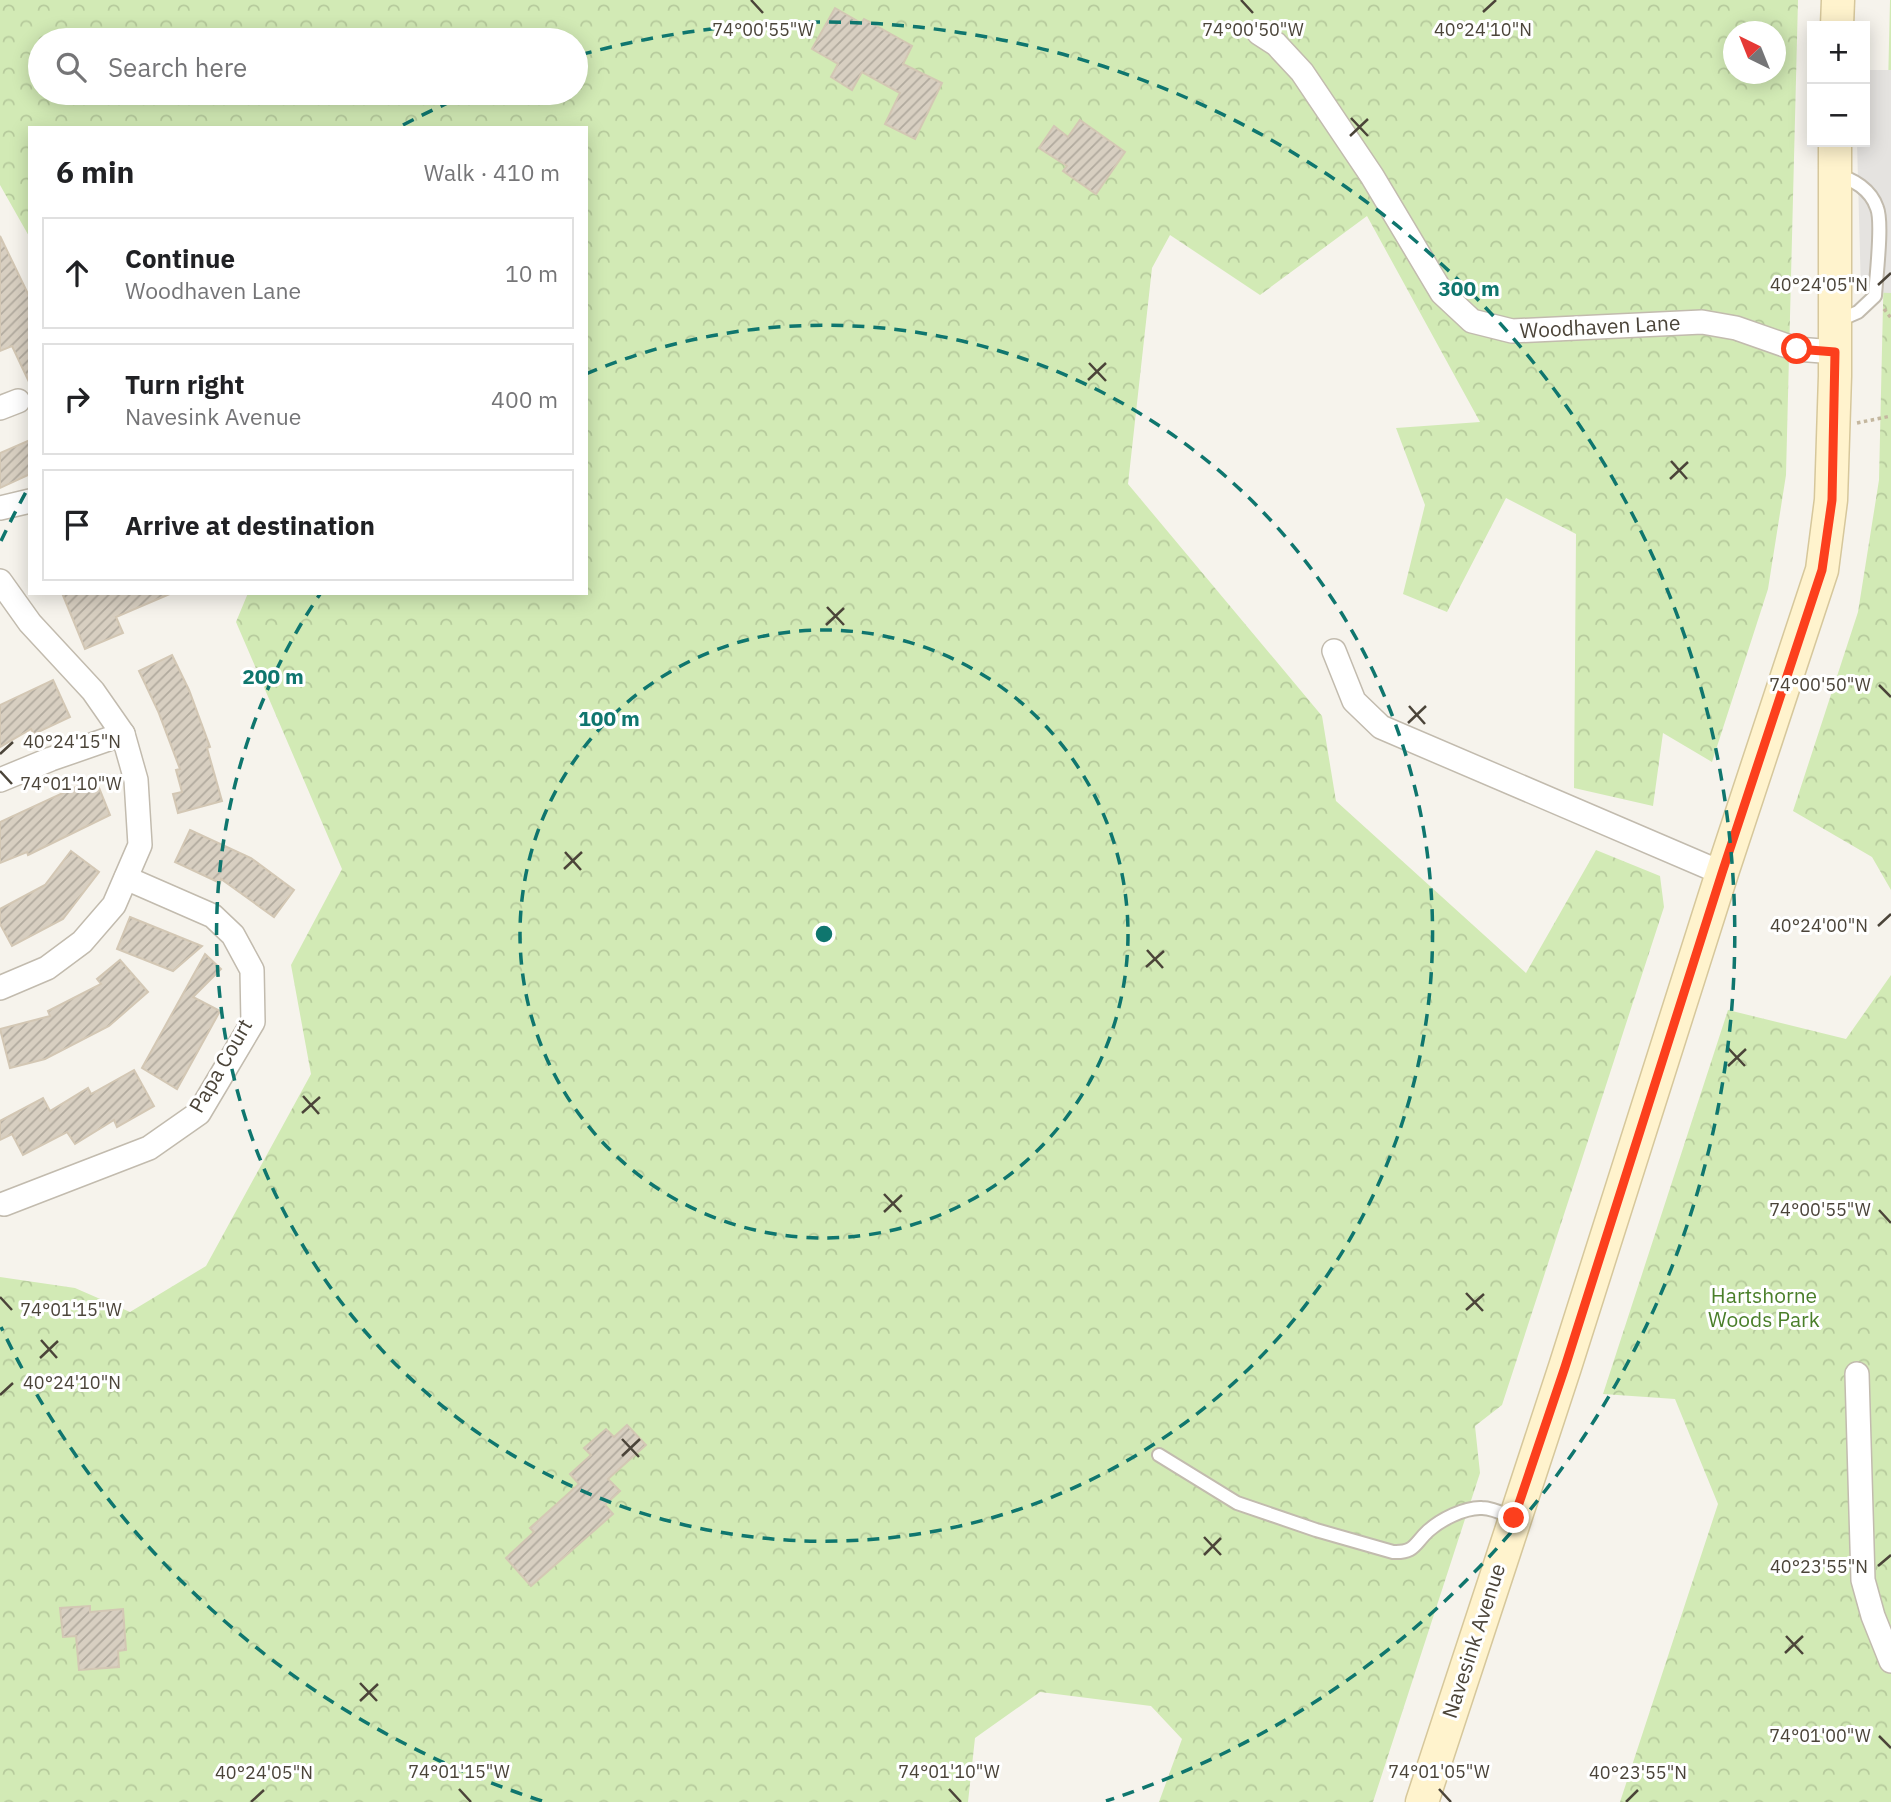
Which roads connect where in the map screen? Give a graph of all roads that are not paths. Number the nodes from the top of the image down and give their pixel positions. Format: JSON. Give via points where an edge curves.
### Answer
{"nodes":[{"id":1,"x":1838,"y":0,"type":"edge"},
{"id":2,"x":1837,"y":21,"type":"edge"},
{"id":3,"x":1259,"y":33,"type":"dead end"},
{"id":4,"x":1835,"y":147,"type":"edge"},
{"id":5,"x":1835,"y":175,"type":"junction"},
{"id":6,"x":1835,"y":337,"type":"junction"},
{"id":7,"x":28,"y":501,"type":"edge"},
{"id":8,"x":0,"y":508,"type":"edge"},
{"id":9,"x":0,"y":581,"type":"edge"},
{"id":10,"x":1334,"y":652,"type":"dead end"},
{"id":11,"x":123,"y":734,"type":"junction"},
{"id":12,"x":0,"y":780,"type":"edge"},
{"id":13,"x":1722,"y":873,"type":"junction"},
{"id":14,"x":126,"y":878,"type":"junction"},
{"id":15,"x":0,"y":988,"type":"edge"},
{"id":16,"x":4,"y":1204,"type":"dead end"},
{"id":17,"x":1857,"y":1374,"type":"dead end"},
{"id":18,"x":1159,"y":1455,"type":"dead end"},
{"id":19,"x":1514,"y":1518,"type":"junction"},
{"id":20,"x":1891,"y":1661,"type":"edge"},
{"id":21,"x":1422,"y":1802,"type":"edge"}],
"edges":[{"from":1,"to":2,"type":"main road"},
{"from":3,"to":6,"type":"street","name":"Woodhaven Lane","via":[[1302,72],[1442,293],[1472,321],[1512,331],[1702,322],[1736,328],[1797,349]]},
{"from":4,"to":5,"type":"main road","name":"Navesink Avenue"},
{"from":5,"to":6,"type":"main road","name":"Navesink Avenue"},
{"from":5,"to":6,"type":"lane","via":[[1851,178],[1878,209],[1878,252],[1875,296]]},
{"from":6,"to":13,"type":"main road","name":"Navesink Avenue","via":[[1832,500],[1822,570]]},
{"from":7,"to":8,"type":"street"},
{"from":9,"to":11,"type":"street","via":[[30,622],[93,691]]},
{"from":10,"to":13,"type":"street","via":[[1354,701],[1381,727]]},
{"from":11,"to":12,"type":"street"},
{"from":11,"to":14,"type":"street","via":[[136,780],[140,845]]},
{"from":13,"to":19,"type":"main road","name":"Navesink Avenue"},
{"from":14,"to":15,"type":"street","via":[[114,905],[82,943],[47,968]]},
{"from":14,"to":16,"type":"street","name":"Papa Court","via":[[213,916],[233,935],[252,970],[253,1022],[199,1113],[149,1148]]},
{"from":17,"to":20,"type":"street","via":[[1863,1580]]},
{"from":18,"to":19,"type":"lane","via":[[1237,1503],[1393,1552],[1406,1552],[1440,1523],[1481,1507]]},
{"from":19,"to":21,"type":"main road","name":"Navesink Avenue"}]}
